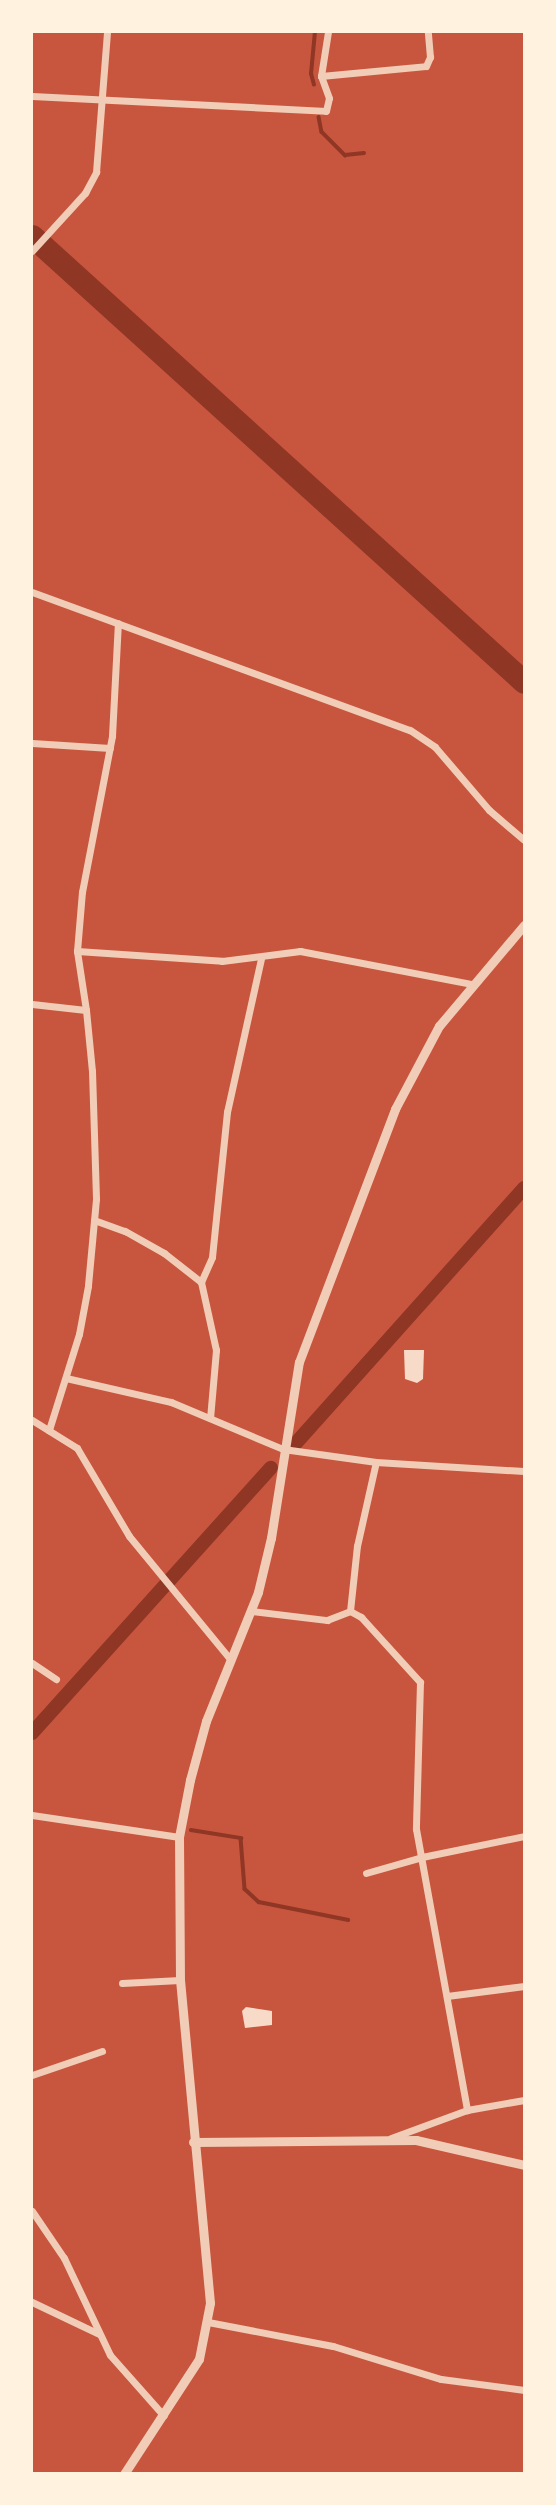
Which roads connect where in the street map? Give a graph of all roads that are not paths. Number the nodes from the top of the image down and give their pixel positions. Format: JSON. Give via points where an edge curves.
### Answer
{"nodes":[{"id":1,"x":107,"y":32,"type":"edge"},
{"id":2,"x":328,"y":32,"type":"edge"},
{"id":3,"x":428,"y":32,"type":"edge"},
{"id":4,"x":321,"y":76,"type":"junction"},
{"id":5,"x":32,"y":96,"type":"edge"},
{"id":6,"x":103,"y":98,"type":"junction"},
{"id":7,"x":32,"y":251,"type":"edge"},
{"id":8,"x":32,"y":592,"type":"edge"},
{"id":9,"x":118,"y":623,"type":"junction"},
{"id":10,"x":32,"y":744,"type":"edge"},
{"id":11,"x":110,"y":748,"type":"junction"},
{"id":12,"x":524,"y":840,"type":"edge"},
{"id":13,"x":524,"y":925,"type":"edge"},
{"id":14,"x":77,"y":951,"type":"junction"},
{"id":15,"x":261,"y":959,"type":"junction"},
{"id":16,"x":471,"y":984,"type":"junction"},
{"id":17,"x":32,"y":1004,"type":"edge"},
{"id":18,"x":86,"y":1010,"type":"junction"},
{"id":19,"x":94,"y":1220,"type":"junction"},
{"id":20,"x":201,"y":1282,"type":"junction"},
{"id":21,"x":66,"y":1378,"type":"junction"},
{"id":22,"x":210,"y":1418,"type":"junction"},
{"id":23,"x":32,"y":1420,"type":"edge"},
{"id":24,"x":49,"y":1430,"type":"junction"},
{"id":25,"x":283,"y":1449,"type":"junction"},
{"id":26,"x":376,"y":1462,"type":"junction"},
{"id":27,"x":524,"y":1471,"type":"edge"},
{"id":28,"x":250,"y":1611,"type":"junction"},
{"id":29,"x":350,"y":1611,"type":"junction"},
{"id":30,"x":230,"y":1660,"type":"junction"},
{"id":31,"x":32,"y":1663,"type":"edge"},
{"id":32,"x":56,"y":1679,"type":"dead end"},
{"id":33,"x":32,"y":1815,"type":"edge"},
{"id":34,"x":524,"y":1836,"type":"edge"},
{"id":35,"x":179,"y":1837,"type":"junction"},
{"id":36,"x":422,"y":1857,"type":"junction"},
{"id":37,"x":366,"y":1874,"type":"dead end"},
{"id":38,"x":180,"y":1980,"type":"junction"},
{"id":39,"x":122,"y":1983,"type":"dead end"},
{"id":40,"x":524,"y":1986,"type":"edge"},
{"id":41,"x":447,"y":1996,"type":"junction"},
{"id":42,"x":102,"y":2052,"type":"dead end"},
{"id":43,"x":32,"y":2075,"type":"edge"},
{"id":44,"x":524,"y":2100,"type":"edge"},
{"id":45,"x":467,"y":2110,"type":"junction"},
{"id":46,"x":388,"y":2140,"type":"junction"},
{"id":47,"x":193,"y":2142,"type":"junction"},
{"id":48,"x":524,"y":2165,"type":"edge"},
{"id":49,"x":32,"y":2211,"type":"edge"},
{"id":50,"x":33,"y":2306,"type":"edge"},
{"id":51,"x":208,"y":2322,"type":"junction"},
{"id":52,"x":99,"y":2334,"type":"junction"},
{"id":53,"x":524,"y":2390,"type":"edge"},
{"id":54,"x":164,"y":2416,"type":"junction"},
{"id":55,"x":124,"y":2473,"type":"edge"}],
"edges":[{"from":1,"to":6,"type":"street"},
{"from":2,"to":4,"type":"street"},
{"from":3,"to":4,"type":"street","via":[[426,66]]},
{"from":4,"to":6,"type":"street","via":[[329,98],[326,111]]},
{"from":5,"to":6,"type":"street"},
{"from":6,"to":7,"type":"street","via":[[96,172],[85,193]]},
{"from":8,"to":9,"type":"street"},
{"from":9,"to":11,"type":"street"},
{"from":9,"to":12,"type":"street","via":[[410,730],[435,747],[489,810]]},
{"from":10,"to":11,"type":"street"},
{"from":11,"to":14,"type":"street","via":[[82,892]]},
{"from":13,"to":16,"type":"street"},
{"from":14,"to":15,"type":"street"},
{"from":14,"to":18,"type":"street"},
{"from":15,"to":16,"type":"street","via":[[300,951]]},
{"from":15,"to":20,"type":"street","via":[[228,1112],[212,1257]]},
{"from":16,"to":25,"type":"street","via":[[439,1026],[395,1109],[299,1362]]},
{"from":17,"to":18,"type":"street"},
{"from":18,"to":19,"type":"street","via":[[93,1095]]},
{"from":19,"to":20,"type":"street","via":[[154,1247]]},
{"from":19,"to":21,"type":"street","via":[[88,1286]]},
{"from":20,"to":22,"type":"street","via":[[216,1350]]},
{"from":21,"to":22,"type":"street","via":[[147,1395]]},
{"from":21,"to":24,"type":"street"},
{"from":22,"to":25,"type":"street"},
{"from":23,"to":24,"type":"street"},
{"from":24,"to":30,"type":"street","via":[[77,1448],[129,1536]]},
{"from":25,"to":26,"type":"street"},
{"from":25,"to":28,"type":"street","via":[[271,1538]]},
{"from":26,"to":27,"type":"street"},
{"from":26,"to":29,"type":"street"},
{"from":28,"to":29,"type":"street","via":[[327,1620]]},
{"from":28,"to":30,"type":"street"},
{"from":29,"to":36,"type":"street","via":[[361,1617],[420,1682],[416,1829]]},
{"from":30,"to":35,"type":"street","via":[[206,1721]]},
{"from":31,"to":32,"type":"street"},
{"from":33,"to":35,"type":"street"},
{"from":34,"to":36,"type":"street"},
{"from":35,"to":38,"type":"street"},
{"from":36,"to":37,"type":"street"},
{"from":36,"to":41,"type":"street"},
{"from":38,"to":39,"type":"street"},
{"from":38,"to":47,"type":"street"},
{"from":40,"to":41,"type":"street"},
{"from":41,"to":45,"type":"street"},
{"from":42,"to":43,"type":"street"},
{"from":44,"to":45,"type":"street"},
{"from":45,"to":46,"type":"street"},
{"from":46,"to":47,"type":"street"},
{"from":46,"to":48,"type":"street","via":[[416,2140]]},
{"from":47,"to":51,"type":"street","via":[[210,2284]]},
{"from":49,"to":52,"type":"street","via":[[64,2258]]},
{"from":50,"to":52,"type":"street"},
{"from":51,"to":53,"type":"street","via":[[333,2346],[441,2379]]},
{"from":51,"to":54,"type":"street","via":[[199,2359]]},
{"from":52,"to":54,"type":"street","via":[[127,2378]]},
{"from":54,"to":55,"type":"street"}]}
